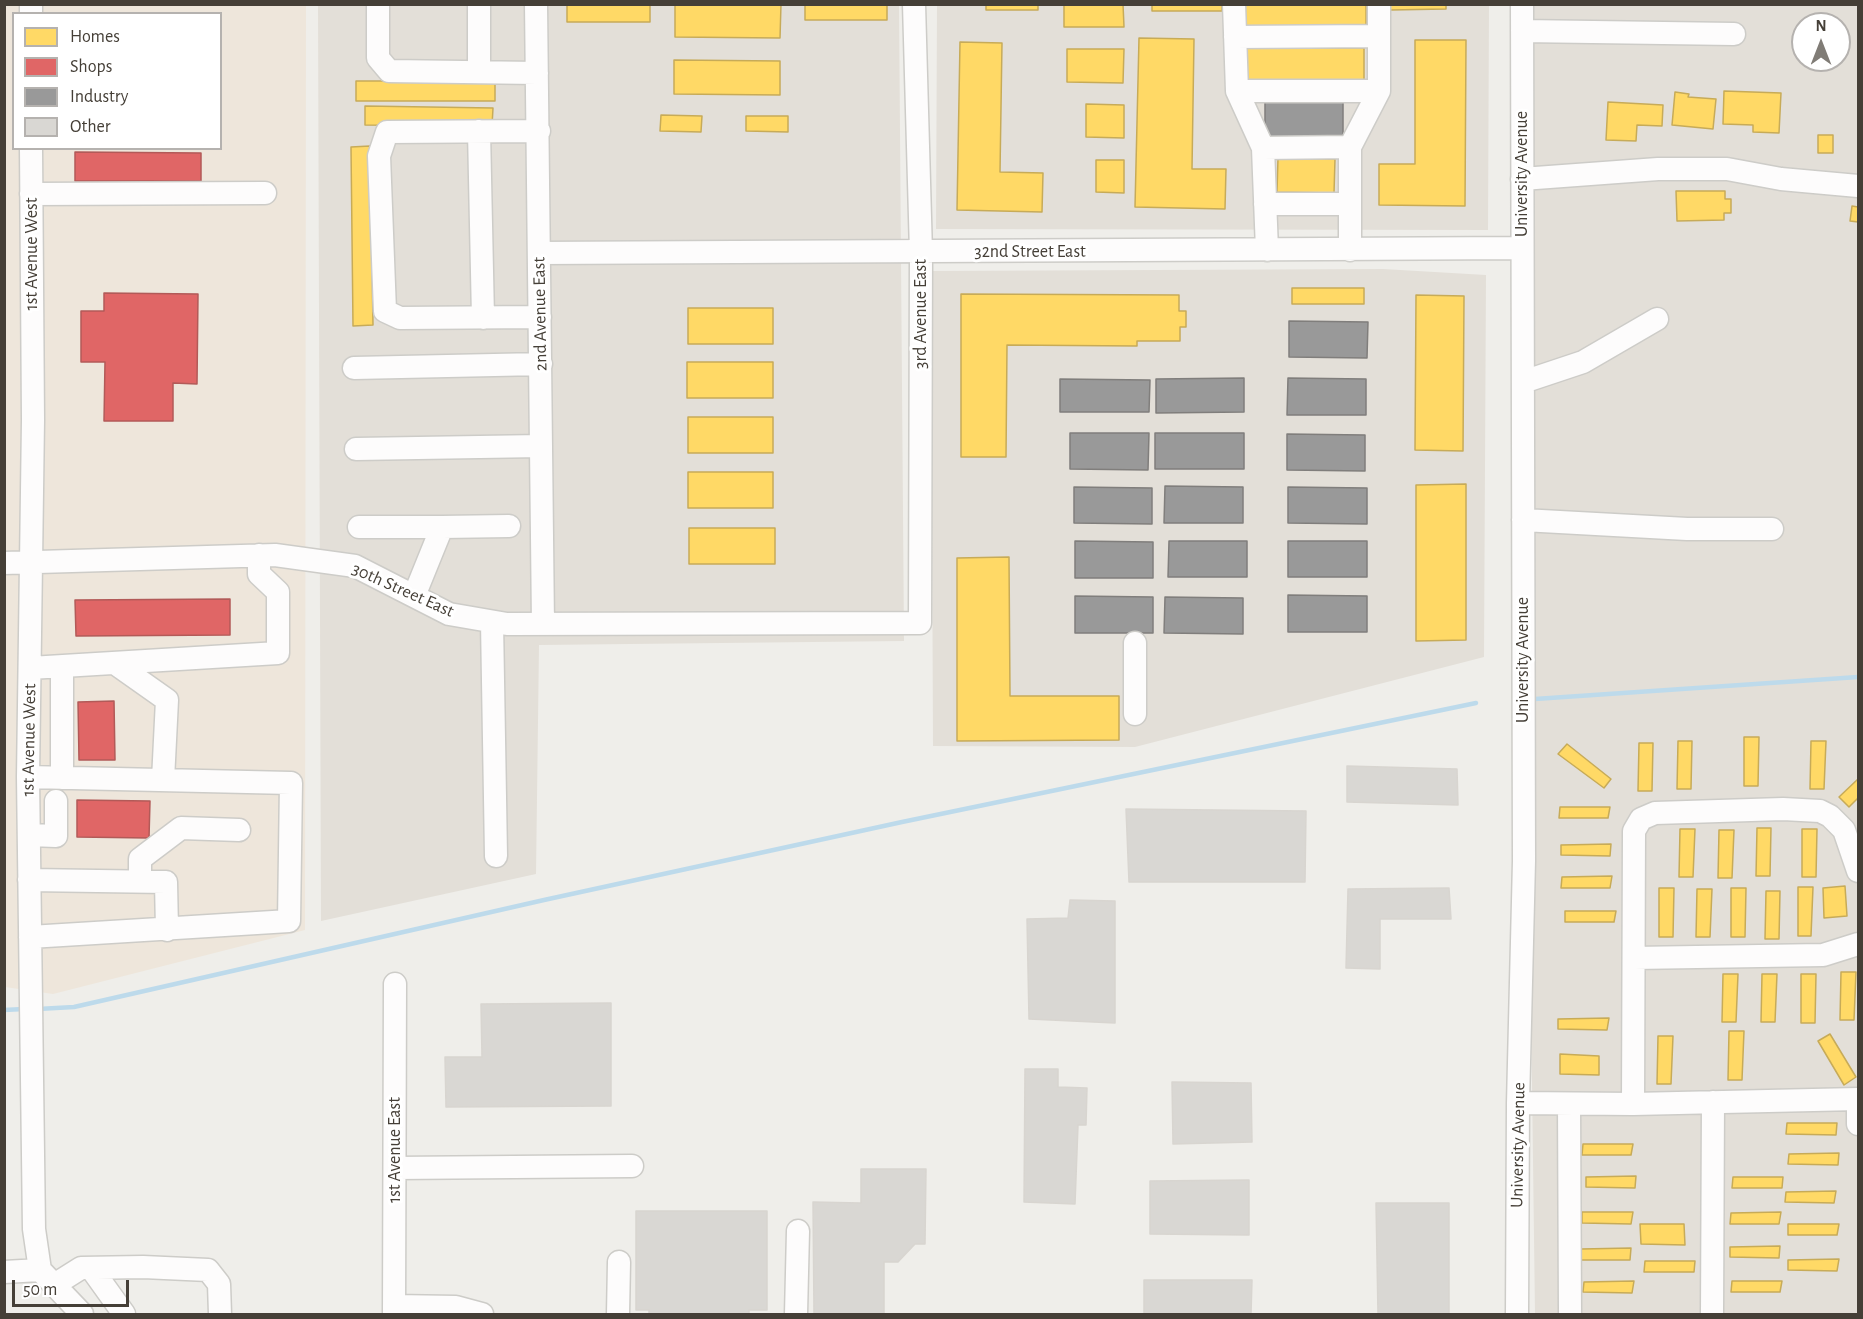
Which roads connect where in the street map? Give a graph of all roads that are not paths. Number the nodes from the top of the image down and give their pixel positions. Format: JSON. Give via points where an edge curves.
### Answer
{"nodes":[{"id":1,"x":378,"y":4,"type":"edge"},
{"id":2,"x":479,"y":4,"type":"edge"},
{"id":3,"x":536,"y":4,"type":"edge"},
{"id":4,"x":914,"y":4,"type":"edge"},
{"id":5,"x":1234,"y":4,"type":"edge"},
{"id":6,"x":1379,"y":4,"type":"edge"},
{"id":7,"x":1522,"y":4,"type":"edge"},
{"id":8,"x":1522,"y":31,"type":"junction"},
{"id":9,"x":1734,"y":34,"type":"dead end"},
{"id":10,"x":1379,"y":36,"type":"junction"},
{"id":11,"x":1235,"y":37,"type":"junction"},
{"id":12,"x":479,"y":72,"type":"junction"},
{"id":13,"x":537,"y":73,"type":"junction"},
{"id":14,"x":1237,"y":91,"type":"junction"},
{"id":15,"x":1379,"y":91,"type":"junction"},
{"id":16,"x":479,"y":131,"type":"junction"},
{"id":17,"x":538,"y":131,"type":"junction"},
{"id":18,"x":1350,"y":147,"type":"junction"},
{"id":19,"x":1263,"y":148,"type":"junction"},
{"id":20,"x":31,"y":150,"type":"edge"},
{"id":21,"x":1522,"y":179,"type":"junction"},
{"id":22,"x":1858,"y":186,"type":"edge"},
{"id":23,"x":265,"y":193,"type":"dead end"},
{"id":24,"x":31,"y":194,"type":"junction"},
{"id":25,"x":1265,"y":204,"type":"junction"},
{"id":26,"x":1350,"y":204,"type":"junction"},
{"id":27,"x":1522,"y":248,"type":"junction"},
{"id":28,"x":1267,"y":250,"type":"junction"},
{"id":29,"x":1350,"y":250,"type":"junction"},
{"id":30,"x":538,"y":253,"type":"junction"},
{"id":31,"x":921,"y":253,"type":"junction"},
{"id":32,"x":540,"y":317,"type":"junction"},
{"id":33,"x":483,"y":318,"type":"junction"},
{"id":34,"x":1657,"y":319,"type":"dead end"},
{"id":35,"x":541,"y":364,"type":"junction"},
{"id":36,"x":354,"y":368,"type":"dead end"},
{"id":37,"x":1523,"y":382,"type":"junction"},
{"id":38,"x":541,"y":446,"type":"junction"},
{"id":39,"x":356,"y":449,"type":"dead end"},
{"id":40,"x":1523,"y":520,"type":"junction"},
{"id":41,"x":509,"y":526,"type":"dead end"},
{"id":42,"x":359,"y":527,"type":"dead end"},
{"id":43,"x":442,"y":527,"type":"junction"},
{"id":44,"x":1772,"y":529,"type":"dead end"},
{"id":45,"x":259,"y":555,"type":"junction"},
{"id":46,"x":4,"y":563,"type":"edge"},
{"id":47,"x":31,"y":563,"type":"junction"},
{"id":48,"x":414,"y":596,"type":"junction"},
{"id":49,"x":492,"y":622,"type":"junction"},
{"id":50,"x":920,"y":623,"type":"joint"},
{"id":51,"x":543,"y":624,"type":"junction"},
{"id":52,"x":1135,"y":643,"type":"dead end"},
{"id":53,"x":116,"y":664,"type":"junction"},
{"id":54,"x":30,"y":668,"type":"junction"},
{"id":55,"x":62,"y":668,"type":"junction"},
{"id":56,"x":1136,"y":714,"type":"dead end"},
{"id":57,"x":28,"y":777,"type":"junction"},
{"id":58,"x":62,"y":778,"type":"junction"},
{"id":59,"x":163,"y":780,"type":"junction"},
{"id":60,"x":56,"y":801,"type":"dead end"},
{"id":61,"x":239,"y":830,"type":"dead end"},
{"id":62,"x":29,"y":835,"type":"junction"},
{"id":63,"x":496,"y":856,"type":"dead end"},
{"id":64,"x":1858,"y":871,"type":"edge"},
{"id":65,"x":29,"y":880,"type":"junction"},
{"id":66,"x":140,"y":880,"type":"junction"},
{"id":67,"x":167,"y":930,"type":"junction"},
{"id":68,"x":30,"y":937,"type":"junction"},
{"id":69,"x":1858,"y":944,"type":"edge"},
{"id":70,"x":1634,"y":958,"type":"junction"},
{"id":71,"x":395,"y":984,"type":"dead end"},
{"id":72,"x":1858,"y":1099,"type":"edge"},
{"id":73,"x":1713,"y":1102,"type":"junction"},
{"id":74,"x":1518,"y":1103,"type":"junction"},
{"id":75,"x":1569,"y":1104,"type":"junction"},
{"id":76,"x":1633,"y":1104,"type":"junction"},
{"id":77,"x":1858,"y":1124,"type":"edge"},
{"id":78,"x":632,"y":1166,"type":"dead end"},
{"id":79,"x":395,"y":1168,"type":"junction"},
{"id":80,"x":798,"y":1231,"type":"dead end"},
{"id":81,"x":619,"y":1262,"type":"dead end"},
{"id":82,"x":91,"y":1268,"type":"junction"},
{"id":83,"x":4,"y":1272,"type":"edge"},
{"id":84,"x":47,"y":1278,"type":"junction"},
{"id":85,"x":394,"y":1310,"type":"edge"},
{"id":86,"x":82,"y":1314,"type":"edge"},
{"id":87,"x":124,"y":1314,"type":"edge"},
{"id":88,"x":220,"y":1314,"type":"edge"},
{"id":89,"x":482,"y":1314,"type":"edge"},
{"id":90,"x":618,"y":1314,"type":"edge"},
{"id":91,"x":796,"y":1314,"type":"edge"},
{"id":92,"x":1516,"y":1314,"type":"edge"},
{"id":93,"x":1570,"y":1314,"type":"edge"},
{"id":94,"x":1712,"y":1314,"type":"edge"}],
"edges":[{"from":1,"to":12,"type":"street","via":[[378,58],[389,71]]},
{"from":2,"to":12,"type":"street"},
{"from":3,"to":13,"type":"street","name":"2nd Avenue East"},
{"from":4,"to":31,"type":"street","name":"3rd Avenue East"},
{"from":5,"to":11,"type":"street"},
{"from":6,"to":10,"type":"street"},
{"from":7,"to":8,"type":"street","name":"University Avenue"},
{"from":8,"to":9,"type":"street"},
{"from":8,"to":21,"type":"street","name":"University Avenue"},
{"from":10,"to":11,"type":"street"},
{"from":10,"to":15,"type":"street"},
{"from":11,"to":14,"type":"street"},
{"from":12,"to":13,"type":"street"},
{"from":13,"to":17,"type":"street","name":"2nd Avenue East"},
{"from":14,"to":15,"type":"street"},
{"from":14,"to":19,"type":"street"},
{"from":15,"to":18,"type":"street"},
{"from":16,"to":17,"type":"street"},
{"from":16,"to":33,"type":"street"},
{"from":16,"to":33,"type":"street","via":[[387,132],[380,156],[385,311],[400,318]]},
{"from":17,"to":30,"type":"street","name":"2nd Avenue East"},
{"from":18,"to":19,"type":"street"},
{"from":18,"to":26,"type":"street"},
{"from":19,"to":25,"type":"street"},
{"from":20,"to":24,"type":"street","name":"1st Avenue West"},
{"from":21,"to":22,"type":"street","via":[[1658,169],[1727,169]]},
{"from":21,"to":27,"type":"street","name":"University Avenue"},
{"from":23,"to":24,"type":"street"},
{"from":24,"to":47,"type":"street","name":"1st Avenue West"},
{"from":25,"to":26,"type":"street"},
{"from":25,"to":28,"type":"street"},
{"from":26,"to":29,"type":"street"},
{"from":27,"to":29,"type":"street","name":"32nd Street East"},
{"from":27,"to":37,"type":"street","name":"University Avenue"},
{"from":28,"to":29,"type":"street","name":"32nd Street East"},
{"from":28,"to":31,"type":"street","name":"32nd Street East"},
{"from":30,"to":31,"type":"street","name":"32nd Street East"},
{"from":30,"to":32,"type":"street","name":"2nd Avenue East"},
{"from":31,"to":50,"type":"street","name":"3rd Avenue East"},
{"from":32,"to":33,"type":"street"},
{"from":32,"to":35,"type":"street","name":"2nd Avenue East"},
{"from":34,"to":37,"type":"street","via":[[1583,362]]},
{"from":35,"to":36,"type":"street"},
{"from":35,"to":38,"type":"street","name":"2nd Avenue East"},
{"from":37,"to":40,"type":"street","name":"University Avenue"},
{"from":38,"to":39,"type":"street"},
{"from":38,"to":51,"type":"street","name":"2nd Avenue East"},
{"from":40,"to":44,"type":"street","via":[[1687,529]]},
{"from":40,"to":74,"type":"street","name":"University Avenue","via":[[1524,861]]},
{"from":41,"to":43,"type":"street"},
{"from":42,"to":43,"type":"street"},
{"from":43,"to":48,"type":"street"},
{"from":45,"to":47,"type":"street","name":"30th Street East"},
{"from":45,"to":48,"type":"street","name":"30th Street East","via":[[355,566]]},
{"from":45,"to":53,"type":"street","via":[[259,574],[278,592],[278,654]]},
{"from":46,"to":47,"type":"street","name":"30th Street East"},
{"from":47,"to":54,"type":"street","name":"1st Avenue West"},
{"from":48,"to":49,"type":"street","name":"30th Street East","via":[[449,614]]},
{"from":49,"to":51,"type":"street","name":"30th Street East"},
{"from":49,"to":63,"type":"street"},
{"from":50,"to":51,"type":"street","name":"30th Street East"},
{"from":52,"to":56,"type":"street"},
{"from":53,"to":55,"type":"street"},
{"from":53,"to":59,"type":"street","via":[[166,700]]},
{"from":54,"to":55,"type":"street"},
{"from":54,"to":57,"type":"street","name":"1st Avenue West"},
{"from":55,"to":58,"type":"street"},
{"from":57,"to":58,"type":"street"},
{"from":57,"to":62,"type":"street","name":"1st Avenue West"},
{"from":58,"to":59,"type":"street"},
{"from":59,"to":67,"type":"street","via":[[291,783],[289,921]]},
{"from":60,"to":62,"type":"street","via":[[56,836]]},
{"from":61,"to":66,"type":"street","via":[[181,828],[140,859]]},
{"from":62,"to":65,"type":"street","name":"1st Avenue West"},
{"from":64,"to":70,"type":"street","via":[[1844,830],[1820,811],[1654,813],[1641,819],[1634,831]]},
{"from":65,"to":66,"type":"street"},
{"from":65,"to":68,"type":"street","name":"1st Avenue West"},
{"from":66,"to":67,"type":"street","via":[[166,882]]},
{"from":67,"to":68,"type":"street"},
{"from":68,"to":84,"type":"street","name":"1st Avenue West","via":[[33,1229]]},
{"from":69,"to":70,"type":"street","via":[[1823,956]]},
{"from":70,"to":76,"type":"street"},
{"from":71,"to":79,"type":"street","name":"1st Avenue East"},
{"from":72,"to":73,"type":"street"},
{"from":72,"to":77,"type":"street"},
{"from":73,"to":76,"type":"street"},
{"from":73,"to":94,"type":"street"},
{"from":74,"to":75,"type":"street"},
{"from":74,"to":92,"type":"street","name":"University Avenue"},
{"from":75,"to":76,"type":"street"},
{"from":75,"to":93,"type":"street"},
{"from":78,"to":79,"type":"street"},
{"from":79,"to":85,"type":"street","name":"1st Avenue East"},
{"from":80,"to":91,"type":"street"},
{"from":81,"to":90,"type":"street"},
{"from":82,"to":84,"type":"street"},
{"from":82,"to":87,"type":"street"},
{"from":82,"to":88,"type":"street","via":[[208,1270],[219,1284]]},
{"from":83,"to":84,"type":"street"},
{"from":84,"to":86,"type":"street"},
{"from":85,"to":89,"type":"street","via":[[456,1307]]}]}
